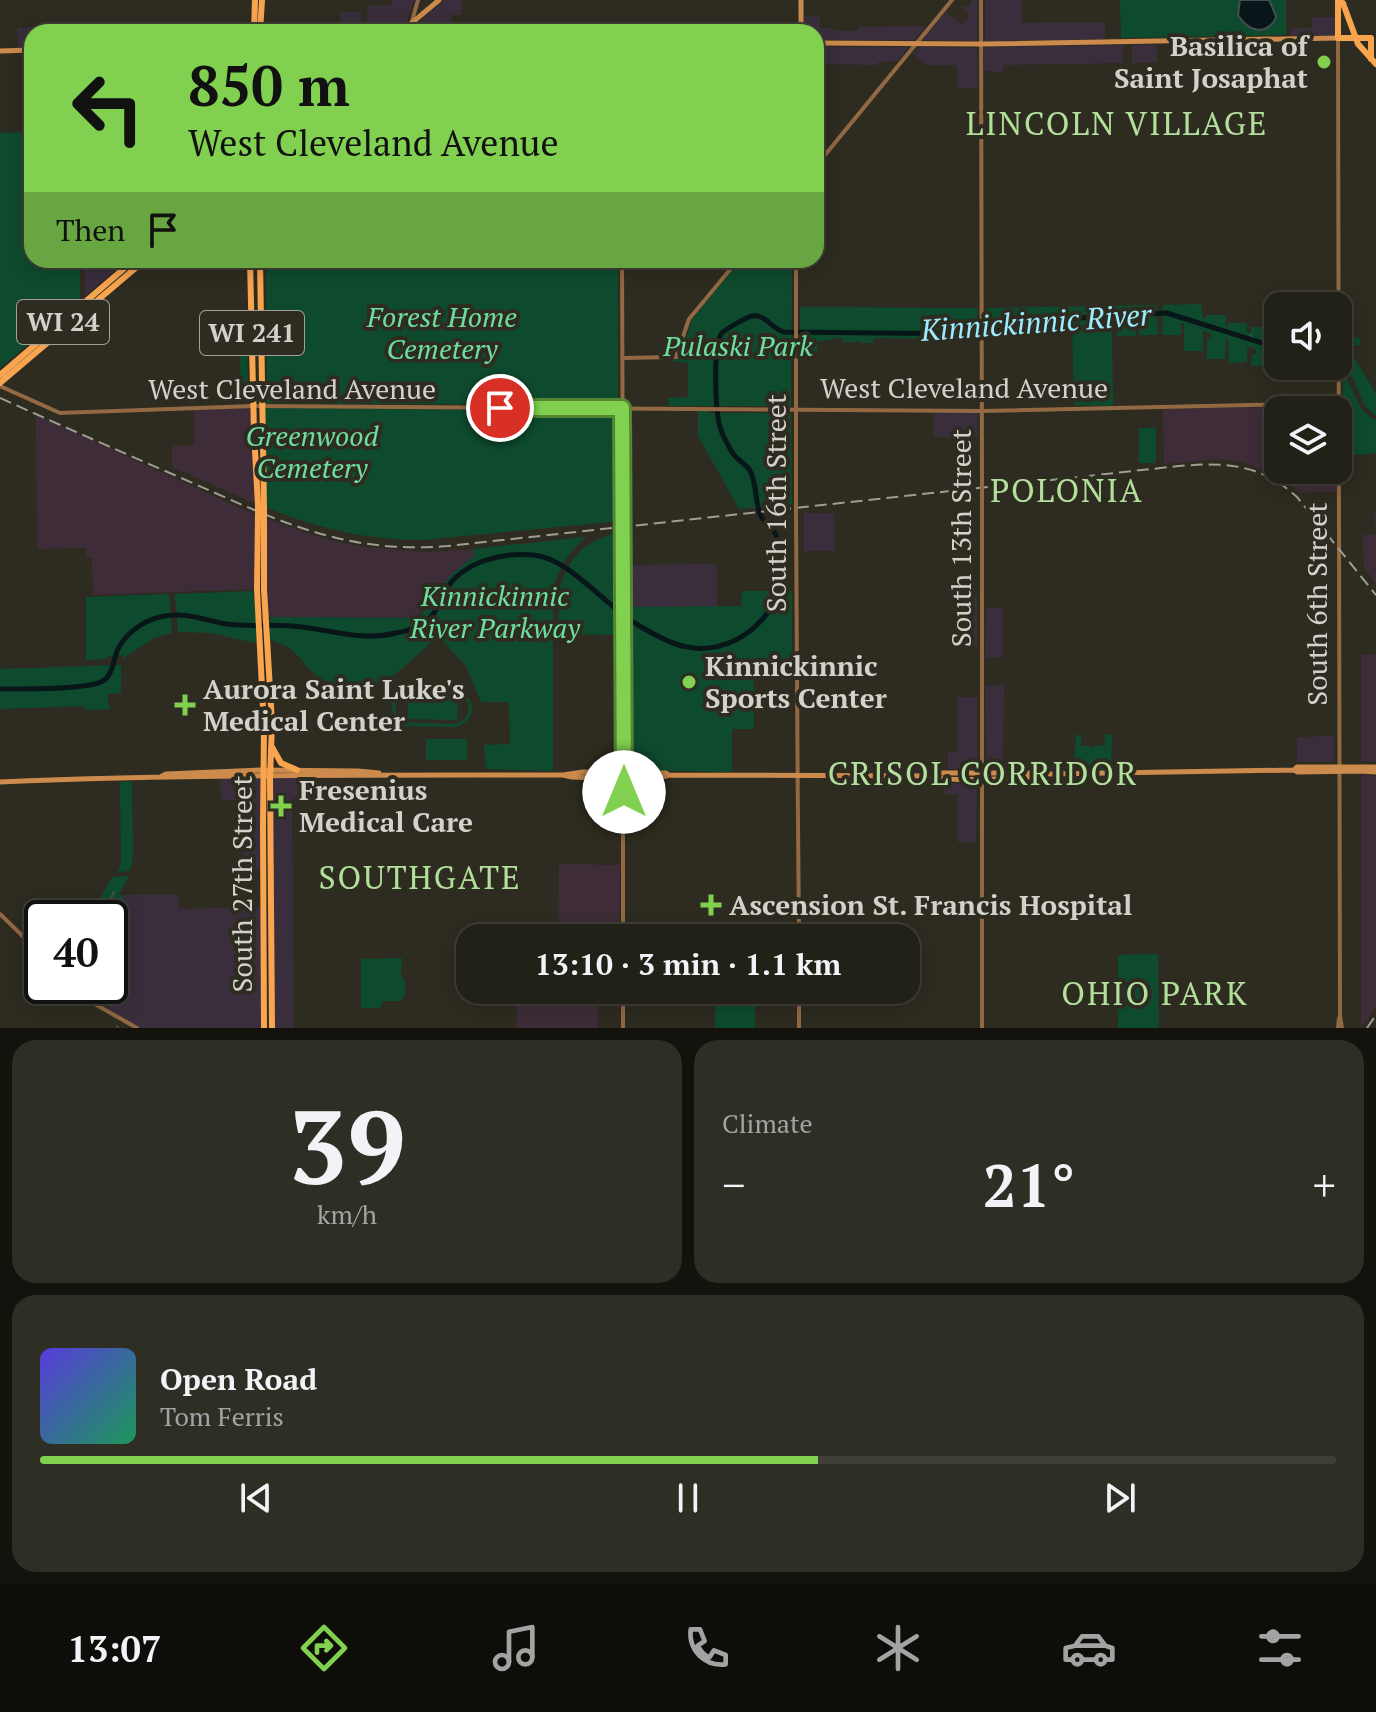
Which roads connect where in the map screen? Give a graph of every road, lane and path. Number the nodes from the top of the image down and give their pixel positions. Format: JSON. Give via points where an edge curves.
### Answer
{"nodes":[{"id":1,"x":255,"y":0,"type":"edge"},
{"id":2,"x":262,"y":0,"type":"edge"},
{"id":3,"x":439,"y":0,"type":"edge"},
{"id":4,"x":801,"y":0,"type":"edge"},
{"id":5,"x":952,"y":0,"type":"edge"},
{"id":6,"x":981,"y":0,"type":"edge"},
{"id":7,"x":1338,"y":1,"type":"edge"},
{"id":8,"x":417,"y":2,"type":"edge"},
{"id":9,"x":427,"y":10,"type":"junction"},
{"id":10,"x":411,"y":23,"type":"joint"},
{"id":11,"x":253,"y":24,"type":"edge"},
{"id":12,"x":260,"y":24,"type":"edge"},
{"id":13,"x":801,"y":24,"type":"edge"},
{"id":14,"x":1338,"y":38,"type":"junction"},
{"id":15,"x":1356,"y":38,"type":"junction"},
{"id":16,"x":1373,"y":38,"type":"edge"},
{"id":17,"x":824,"y":43,"type":"edge"},
{"id":18,"x":915,"y":44,"type":"junction"},
{"id":19,"x":981,"y":44,"type":"junction"},
{"id":20,"x":24,"y":50,"type":"edge"},
{"id":21,"x":0,"y":51,"type":"edge"},
{"id":22,"x":1374,"y":61,"type":"edge"},
{"id":23,"x":824,"y":156,"type":"edge"},
{"id":24,"x":125,"y":268,"type":"edge"},
{"id":25,"x":135,"y":268,"type":"edge"},
{"id":26,"x":250,"y":268,"type":"edge"},
{"id":27,"x":260,"y":268,"type":"edge"},
{"id":28,"x":622,"y":268,"type":"edge"},
{"id":29,"x":731,"y":268,"type":"edge"},
{"id":30,"x":796,"y":268,"type":"edge"},
{"id":31,"x":1339,"y":292,"type":"edge"},
{"id":32,"x":622,"y":358,"type":"junction"},
{"id":33,"x":0,"y":382,"type":"edge"},
{"id":34,"x":1264,"y":405,"type":"edge"},
{"id":35,"x":253,"y":406,"type":"junction"},
{"id":36,"x":262,"y":406,"type":"junction"},
{"id":37,"x":622,"y":408,"type":"junction"},
{"id":38,"x":797,"y":409,"type":"junction"},
{"id":39,"x":982,"y":411,"type":"junction"},
{"id":40,"x":1339,"y":484,"type":"edge"},
{"id":41,"x":261,"y":506,"type":"junction"},
{"id":42,"x":264,"y":647,"type":"junction"},
{"id":43,"x":262,"y":687,"type":"junction"},
{"id":44,"x":270,"y":694,"type":"junction"},
{"id":45,"x":271,"y":745,"type":"junction"},
{"id":46,"x":1338,"y":768,"type":"junction"},
{"id":47,"x":297,"y":770,"type":"junction"},
{"id":48,"x":1376,"y":770,"type":"edge"},
{"id":49,"x":267,"y":773,"type":"junction"},
{"id":50,"x":383,"y":774,"type":"junction"},
{"id":51,"x":624,"y":775,"type":"junction"},
{"id":52,"x":798,"y":776,"type":"junction"},
{"id":53,"x":981,"y":776,"type":"junction"},
{"id":54,"x":0,"y":782,"type":"edge"},
{"id":55,"x":267,"y":826,"type":"junction"},
{"id":56,"x":0,"y":914,"type":"edge"},
{"id":57,"x":623,"y":924,"type":"edge"},
{"id":58,"x":799,"y":924,"type":"edge"},
{"id":59,"x":24,"y":937,"type":"edge"},
{"id":60,"x":267,"y":956,"type":"junction"},
{"id":61,"x":95,"y":1004,"type":"edge"},
{"id":62,"x":623,"y":1004,"type":"edge"},
{"id":63,"x":799,"y":1004,"type":"edge"},
{"id":64,"x":264,"y":1015,"type":"junction"},
{"id":65,"x":272,"y":1024,"type":"edge"},
{"id":66,"x":137,"y":1028,"type":"edge"},
{"id":67,"x":264,"y":1028,"type":"edge"},
{"id":68,"x":623,"y":1028,"type":"edge"},
{"id":69,"x":799,"y":1028,"type":"edge"},
{"id":70,"x":982,"y":1028,"type":"edge"},
{"id":71,"x":1340,"y":1028,"type":"edge"}],
"edges":[{"from":1,"to":11,"type":"main road"},
{"from":2,"to":12,"type":"main road"},
{"from":3,"to":9,"type":"main road"},
{"from":4,"to":13,"type":"main road"},
{"from":5,"to":18,"type":"street"},
{"from":6,"to":19,"type":"street","name":"South 13th Street"},
{"from":7,"to":14,"type":"main road","name":"South 6th Street"},
{"from":7,"to":15,"type":"main road"},
{"from":8,"to":9,"type":"street","via":[[420,10]]},
{"from":8,"to":10,"type":"street"},
{"from":9,"to":10,"type":"main road"},
{"from":14,"to":15,"type":"main road"},
{"from":14,"to":19,"type":"main road"},
{"from":14,"to":31,"type":"street","name":"South 6th Street"},
{"from":15,"to":16,"type":"main road"},
{"from":15,"to":22,"type":"main road"},
{"from":16,"to":22,"type":"main road"},
{"from":17,"to":18,"type":"main road"},
{"from":18,"to":19,"type":"main road"},
{"from":18,"to":23,"type":"street"},
{"from":19,"to":39,"type":"street","name":"South 13th Street"},
{"from":20,"to":21,"type":"main road"},
{"from":24,"to":33,"type":"main road","number":"WI 24"},
{"from":25,"to":33,"type":"main road","number":"WI 24"},
{"from":26,"to":35,"type":"main road","name":"South 27th Street","number":"WI 241"},
{"from":27,"to":36,"type":"main road","name":"South 27th Street","number":"WI 241"},
{"from":28,"to":32,"type":"street"},
{"from":29,"to":32,"type":"street","via":[[691,315],[676,357]]},
{"from":30,"to":38,"type":"street","name":"South 16th Street"},
{"from":32,"to":37,"type":"street"},
{"from":33,"to":35,"type":"street","name":"West Cleveland Avenue","via":[[60,413]]},
{"from":34,"to":39,"type":"street","name":"West Cleveland Avenue"},
{"from":35,"to":36,"type":"street","name":"West Cleveland Avenue"},
{"from":35,"to":41,"type":"main road","name":"South 27th Street","number":"WI 241"},
{"from":36,"to":37,"type":"street","name":"West Cleveland Avenue"},
{"from":36,"to":41,"type":"main road","name":"South 27th Street","number":"WI 241"},
{"from":37,"to":38,"type":"street","name":"West Cleveland Avenue"},
{"from":37,"to":51,"type":"street","bridge":true},
{"from":38,"to":39,"type":"street","name":"West Cleveland Avenue"},
{"from":38,"to":52,"type":"street","name":"South 16th Street","bridge":true},
{"from":39,"to":53,"type":"street","name":"South 13th Street","bridge":true},
{"from":40,"to":46,"type":"street","name":"South 6th Street"},
{"from":41,"to":42,"type":"main road","name":"South 27th Street","number":"WI 241","bridge":true},
{"from":42,"to":43,"type":"main road","name":"South 27th Street","number":"WI 241"},
{"from":42,"to":44,"type":"main road","name":"South 27th Street","number":"WI 241"},
{"from":43,"to":44,"type":"main road"},
{"from":43,"to":49,"type":"main road","name":"South 27th Street","number":"WI 241"},
{"from":44,"to":45,"type":"main road","name":"South 27th Street","number":"WI 241"},
{"from":45,"to":47,"type":"main road","via":[[281,763]]},
{"from":45,"to":49,"type":"main road","name":"South 27th Street","number":"WI 241"},
{"from":46,"to":48,"type":"main road"},
{"from":46,"to":53,"type":"main road"},
{"from":46,"to":71,"type":"street","name":"South 6th Street"},
{"from":47,"to":49,"type":"main road"},
{"from":47,"to":50,"type":"main road"},
{"from":49,"to":50,"type":"main road"},
{"from":49,"to":54,"type":"main road"},
{"from":49,"to":55,"type":"main road","name":"South 27th Street","number":"WI 241"},
{"from":50,"to":51,"type":"main road"},
{"from":51,"to":52,"type":"main road"},
{"from":51,"to":57,"type":"street"},
{"from":52,"to":53,"type":"main road"},
{"from":52,"to":58,"type":"street","name":"South 16th Street"},
{"from":53,"to":70,"type":"street","name":"South 13th Street"},
{"from":55,"to":60,"type":"main road","name":"South 27th Street","number":"WI 241"},
{"from":55,"to":60,"type":"main road","name":"South 27th Street","number":"WI 241"},
{"from":56,"to":59,"type":"street"},
{"from":60,"to":64,"type":"main road","name":"South 27th Street","number":"WI 241"},
{"from":60,"to":65,"type":"main road","name":"South 27th Street"},
{"from":61,"to":66,"type":"street"},
{"from":62,"to":68,"type":"street"},
{"from":63,"to":69,"type":"street"},
{"from":64,"to":65,"type":"main road"},
{"from":64,"to":67,"type":"main road","name":"South 27th Street","number":"WI 241"}]}
